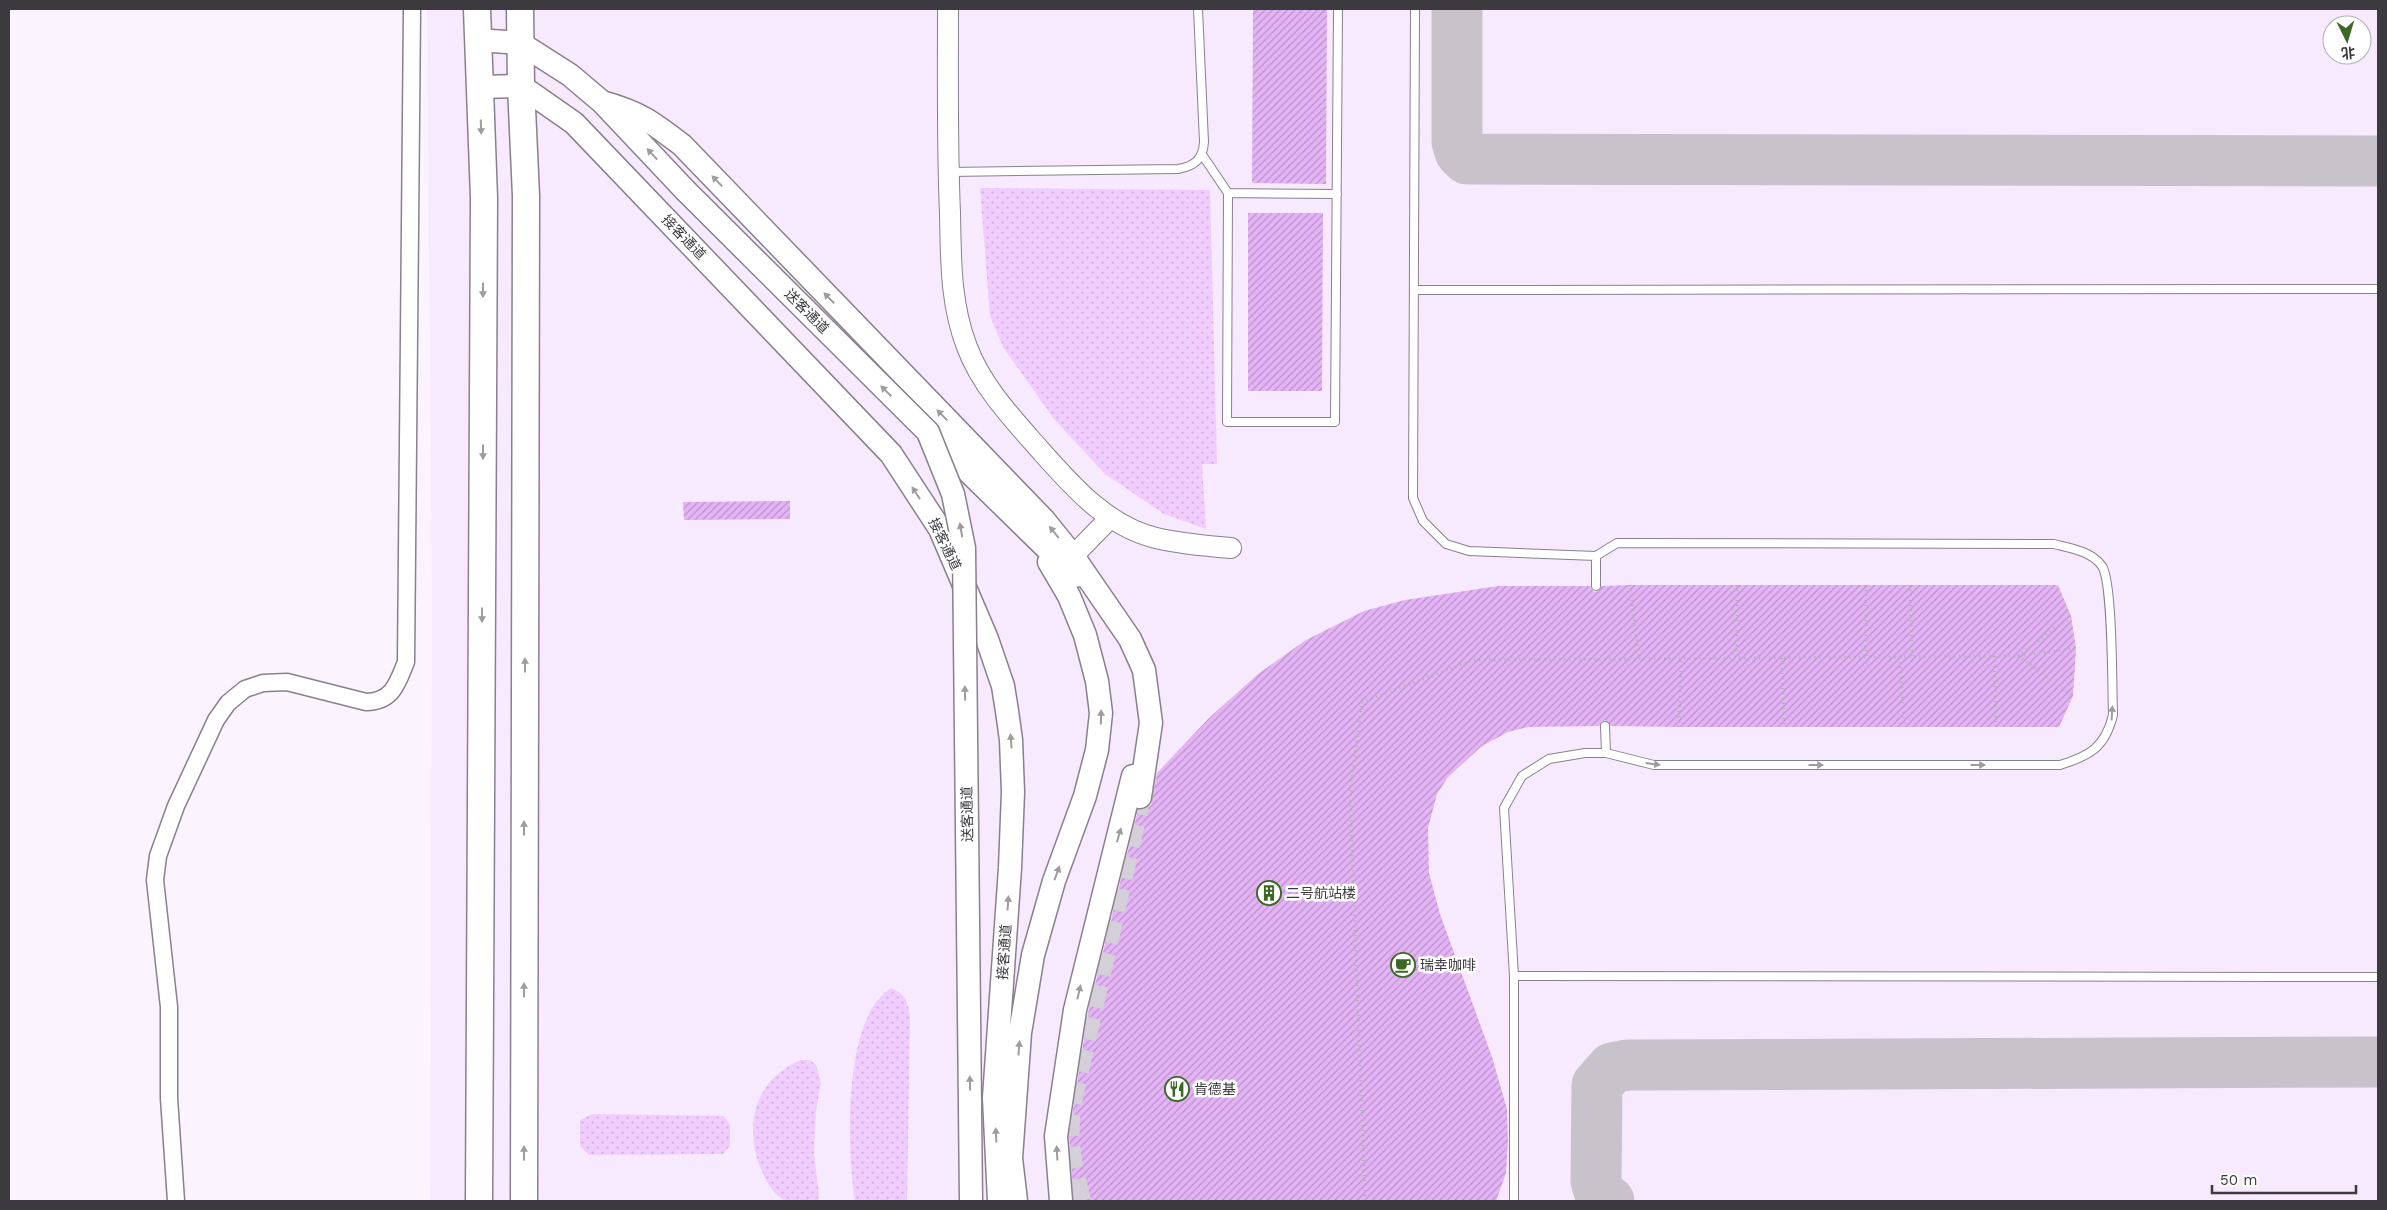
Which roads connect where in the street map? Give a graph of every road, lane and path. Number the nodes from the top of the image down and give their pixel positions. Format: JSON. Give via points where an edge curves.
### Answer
{"nodes":[{"id":1,"x":412,"y":9,"type":"edge"},
{"id":2,"x":477,"y":9,"type":"edge"},
{"id":3,"x":520,"y":9,"type":"edge"},
{"id":4,"x":948,"y":9,"type":"edge"},
{"id":5,"x":1198,"y":9,"type":"edge"},
{"id":6,"x":1338,"y":9,"type":"edge"},
{"id":7,"x":1415,"y":9,"type":"edge"},
{"id":8,"x":477,"y":40,"type":"junction"},
{"id":9,"x":520,"y":42,"type":"junction"},
{"id":10,"x":521,"y":86,"type":"junction"},
{"id":11,"x":479,"y":87,"type":"junction"},
{"id":12,"x":602,"y":102,"type":"junction"},
{"id":13,"x":1203,"y":156,"type":"junction"},
{"id":14,"x":948,"y":172,"type":"junction"},
{"id":15,"x":1228,"y":193,"type":"junction"},
{"id":16,"x":1336,"y":194,"type":"junction"},
{"id":17,"x":2378,"y":289,"type":"edge"},
{"id":18,"x":1414,"y":290,"type":"junction"},
{"id":19,"x":928,"y":432,"type":"junction"},
{"id":20,"x":1110,"y":518,"type":"junction"},
{"id":21,"x":1033,"y":537,"type":"junction"},
{"id":22,"x":1231,"y":548,"type":"dead end"},
{"id":23,"x":1073,"y":556,"type":"junction"},
{"id":24,"x":1596,"y":556,"type":"junction"},
{"id":25,"x":1630,"y":585,"type":"dead end"},
{"id":26,"x":1737,"y":585,"type":"dead end"},
{"id":27,"x":1866,"y":585,"type":"dead end"},
{"id":28,"x":1910,"y":585,"type":"dead end"},
{"id":29,"x":1596,"y":586,"type":"dead end"},
{"id":30,"x":2071,"y":616,"type":"dead end"},
{"id":31,"x":2076,"y":648,"type":"dead end"},
{"id":32,"x":1912,"y":656,"type":"junction"},
{"id":33,"x":1994,"y":656,"type":"junction"},
{"id":34,"x":2018,"y":656,"type":"junction"},
{"id":35,"x":1866,"y":657,"type":"junction"},
{"id":36,"x":1900,"y":657,"type":"junction"},
{"id":37,"x":1681,"y":658,"type":"junction"},
{"id":38,"x":1737,"y":658,"type":"junction"},
{"id":39,"x":1782,"y":658,"type":"junction"},
{"id":40,"x":1639,"y":659,"type":"junction"},
{"id":41,"x":2073,"y":696,"type":"dead end"},
{"id":42,"x":1605,"y":726,"type":"dead end"},
{"id":43,"x":1904,"y":726,"type":"dead end"},
{"id":44,"x":1996,"y":726,"type":"dead end"},
{"id":45,"x":1784,"y":727,"type":"dead end"},
{"id":46,"x":1679,"y":728,"type":"dead end"},
{"id":47,"x":1606,"y":754,"type":"junction"},
{"id":48,"x":1140,"y":797,"type":"tunnel mouth"},
{"id":49,"x":1514,"y":976,"type":"junction"},
{"id":50,"x":2378,"y":977,"type":"edge"},
{"id":51,"x":176,"y":1201,"type":"edge"},
{"id":52,"x":479,"y":1201,"type":"edge"},
{"id":53,"x":524,"y":1201,"type":"edge"},
{"id":54,"x":971,"y":1201,"type":"edge"},
{"id":55,"x":999,"y":1201,"type":"edge"},
{"id":56,"x":1016,"y":1201,"type":"edge"},
{"id":57,"x":1061,"y":1201,"type":"edge"},
{"id":58,"x":1365,"y":1201,"type":"edge"},
{"id":59,"x":1514,"y":1201,"type":"edge"}],
"edges":[{"from":1,"to":51,"type":"street","via":[[406,662],[392,692],[378,701],[366,702],[287,682],[263,683],[245,689],[228,703],[216,720],[176,806],[158,856],[155,880],[169,1007],[169,1098]]},
{"from":2,"to":8,"type":"highway"},
{"from":3,"to":9,"type":"highway"},
{"from":4,"to":14,"type":"street"},
{"from":5,"to":13,"type":"lane"},
{"from":6,"to":16,"type":"lane"},
{"from":7,"to":18,"type":"lane"},
{"from":8,"to":9,"type":"main road"},
{"from":8,"to":11,"type":"highway"},
{"from":9,"to":10,"type":"highway"},
{"from":9,"to":12,"type":"main road","name":"送客通道","via":[[570,75]]},
{"from":10,"to":11,"type":"main road"},
{"from":53,"to":10,"type":"highway","one_way":true,"via":[[526,196]]},
{"from":55,"to":10,"type":"main road","name":"接客通道","one_way":true,"via":[[994,1098],[1010,868],[1011,740],[1005,694],[987,639],[940,529],[891,454],[574,123]]},
{"from":11,"to":52,"type":"highway","one_way":true,"via":[[484,198]]},
{"from":19,"to":12,"type":"main road","name":"送客通道","one_way":true,"bridge":true},
{"from":23,"to":12,"type":"main road","one_way":true,"via":[[1044,520],[682,145],[647,118],[630,109]]},
{"from":13,"to":14,"type":"lane","via":[[1192,165],[1178,169]]},
{"from":13,"to":15,"type":"lane"},
{"from":14,"to":20,"type":"street","via":[[952,292],[967,348],[987,385],[1013,419],[1069,483]]},
{"from":15,"to":16,"type":"lane"},
{"from":15,"to":16,"type":"lane","via":[[1227,422],[1335,422]]},
{"from":17,"to":18,"type":"lane"},
{"from":18,"to":24,"type":"lane","via":[[1413,498],[1422,521],[1446,544],[1469,551]]},
{"from":19,"to":21,"type":"main road","name":"送客通道"},
{"from":54,"to":19,"type":"main road","name":"送客通道","one_way":true,"bridge":true,"via":[[964,548],[953,494]]},
{"from":20,"to":22,"type":"street","via":[[1156,538]]},
{"from":20,"to":23,"type":"street"},
{"from":56,"to":21,"type":"main road","name":"送客通道","one_way":true,"via":[[1011,1158],[1020,1034],[1033,955],[1054,881],[1085,796],[1097,750],[1101,713],[1091,655],[1078,614]]},
{"from":57,"to":21,"type":"main road","name":"送客通道","one_way":true,"via":[[1056,1136],[1075,1010],[1128,801],[1139,749],[1142,704],[1136,675],[1107,617],[1079,580]]},
{"from":23,"to":48,"type":"main road","via":[[1130,639],[1144,670],[1151,723]]},
{"from":24,"to":29,"type":"lane"},
{"from":47,"to":24,"type":"lane","one_way":true,"via":[[1654,765],[2060,765],[2083,758],[2098,746],[2110,728],[2113,715],[2108,591],[2102,566],[2082,551],[2054,544],[1617,543]]},
{"from":25,"to":40,"type":"path"},
{"from":26,"to":38,"type":"path"},
{"from":27,"to":35,"type":"path"},
{"from":28,"to":32,"type":"path"},
{"from":30,"to":34,"type":"path"},
{"from":31,"to":34,"type":"path"},
{"from":32,"to":33,"type":"path"},
{"from":32,"to":36,"type":"path"},
{"from":33,"to":34,"type":"path"},
{"from":33,"to":44,"type":"path"},
{"from":34,"to":41,"type":"path"},
{"from":35,"to":36,"type":"path"},
{"from":35,"to":39,"type":"path"},
{"from":36,"to":43,"type":"path"},
{"from":37,"to":38,"type":"path"},
{"from":37,"to":40,"type":"path"},
{"from":37,"to":46,"type":"path"},
{"from":38,"to":39,"type":"path"},
{"from":39,"to":45,"type":"path"},
{"from":40,"to":58,"type":"path","via":[[1473,660],[1362,702],[1350,793]]},
{"from":42,"to":47,"type":"lane"},
{"from":47,"to":49,"type":"lane","via":[[1585,753],[1549,759],[1522,776],[1504,808]]},
{"from":49,"to":50,"type":"lane"},
{"from":49,"to":59,"type":"lane"}]}
